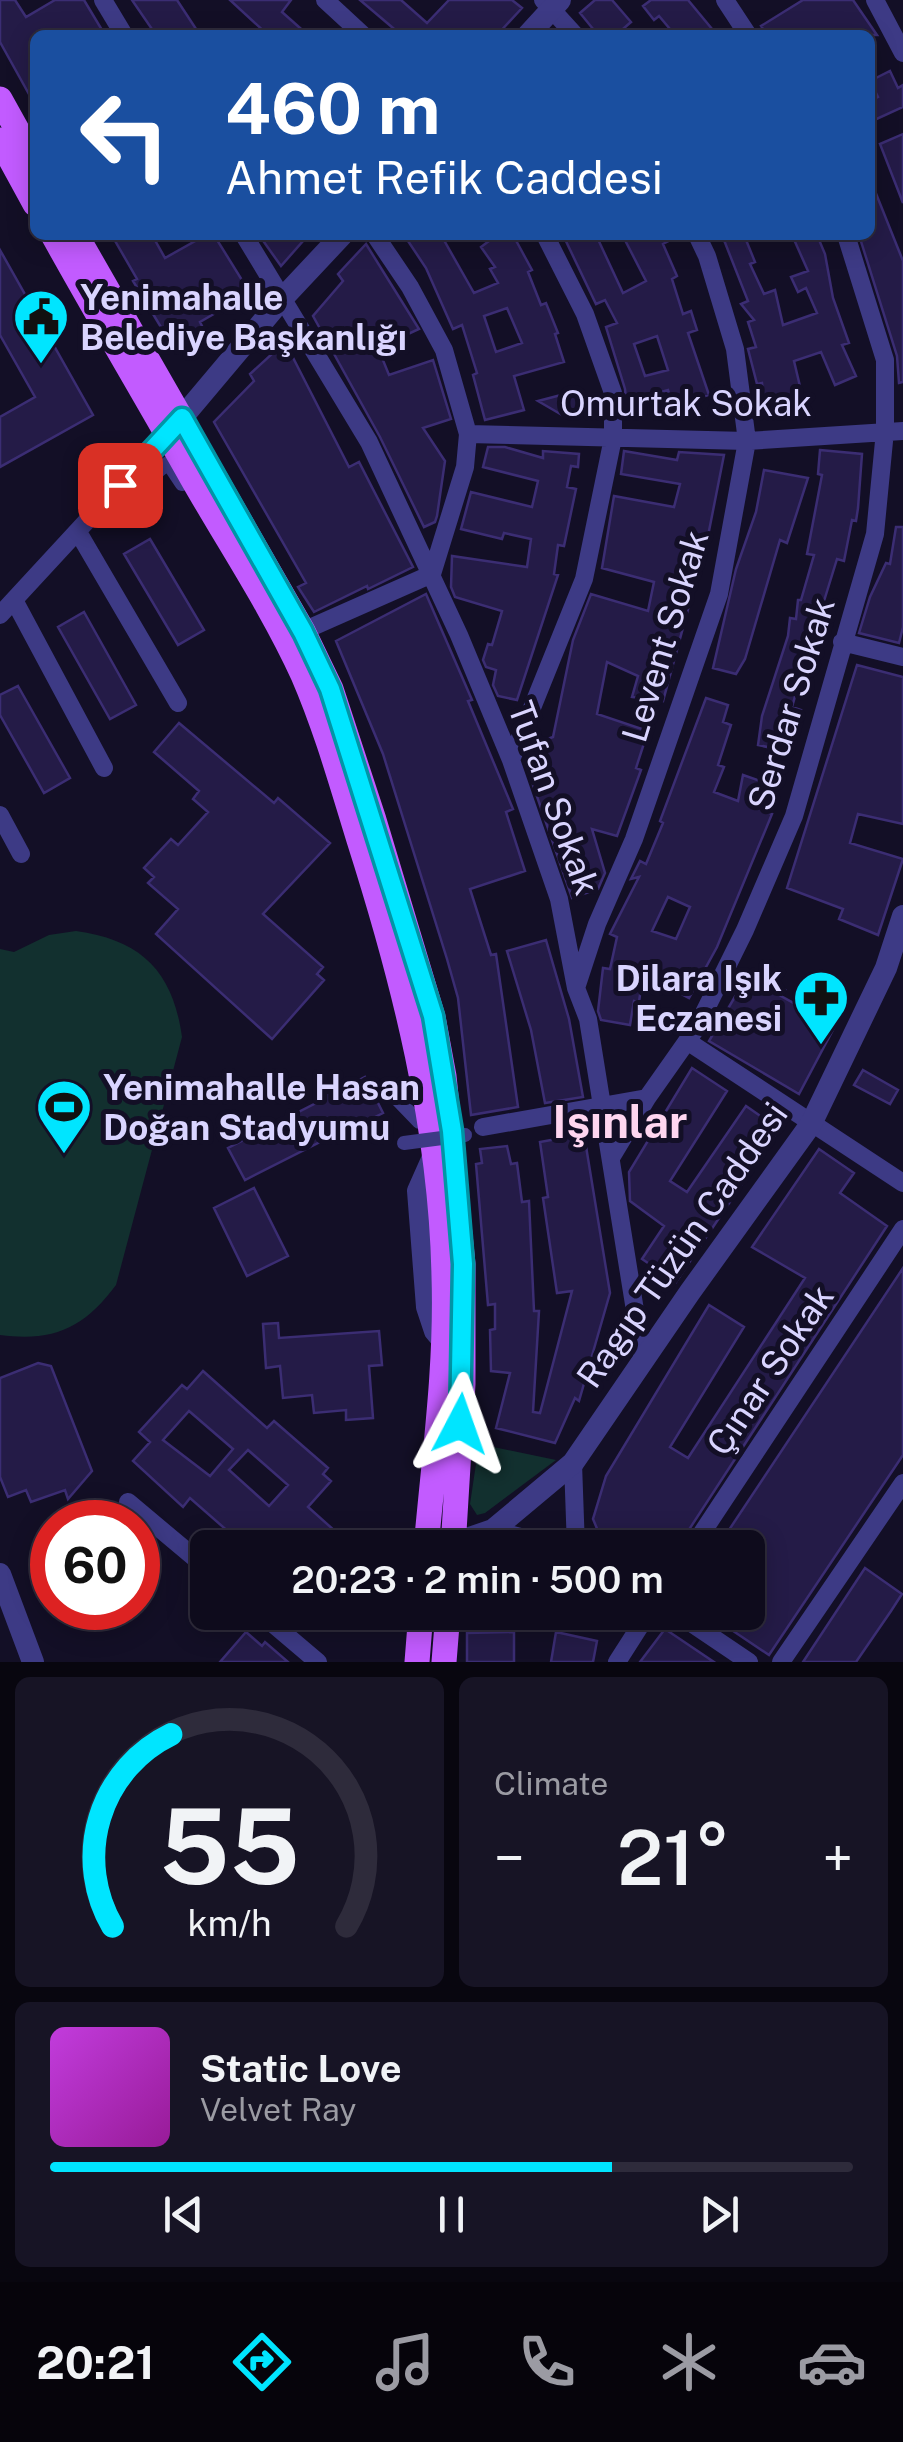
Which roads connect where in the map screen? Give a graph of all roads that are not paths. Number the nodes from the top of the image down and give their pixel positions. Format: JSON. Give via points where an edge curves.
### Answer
{"nodes":[{"id":1,"x":103,"y":0,"type":"edge"},
{"id":2,"x":325,"y":0,"type":"edge"},
{"id":3,"x":725,"y":0,"type":"edge"},
{"id":4,"x":875,"y":0,"type":"edge"},
{"id":5,"x":552,"y":3,"type":"edge"},
{"id":6,"x":121,"y":30,"type":"edge"},
{"id":7,"x":358,"y":30,"type":"edge"},
{"id":8,"x":532,"y":30,"type":"edge"},
{"id":9,"x":571,"y":30,"type":"edge"},
{"id":10,"x":745,"y":30,"type":"edge"},
{"id":11,"x":903,"y":53,"type":"edge"},
{"id":12,"x":0,"y":100,"type":"edge"},
{"id":13,"x":0,"y":140,"type":"edge"},
{"id":14,"x":30,"y":153,"type":"edge"},
{"id":15,"x":30,"y":195,"type":"edge"},
{"id":16,"x":55,"y":240,"type":"edge"},
{"id":17,"x":79,"y":240,"type":"edge"},
{"id":18,"x":247,"y":240,"type":"edge"},
{"id":19,"x":337,"y":240,"type":"edge"},
{"id":20,"x":378,"y":240,"type":"edge"},
{"id":21,"x":548,"y":240,"type":"edge"},
{"id":22,"x":699,"y":240,"type":"edge"},
{"id":23,"x":848,"y":240,"type":"edge"},
{"id":24,"x":281,"y":300,"type":"junction"},
{"id":25,"x":175,"y":426,"type":"junction"},
{"id":26,"x":894,"y":431,"type":"edge"},
{"id":27,"x":468,"y":434,"type":"junction"},
{"id":28,"x":613,"y":438,"type":"junction"},
{"id":29,"x":747,"y":441,"type":"junction"},
{"id":30,"x":157,"y":472,"type":"dead end"},
{"id":31,"x":78,"y":532,"type":"junction"},
{"id":32,"x":432,"y":574,"type":"junction"},
{"id":33,"x":14,"y":600,"type":"junction"},
{"id":34,"x":0,"y":615,"type":"edge"},
{"id":35,"x":303,"y":632,"type":"junction"},
{"id":36,"x":842,"y":642,"type":"junction"},
{"id":37,"x":903,"y":657,"type":"edge"},
{"id":38,"x":178,"y":703,"type":"dead end"},
{"id":39,"x":510,"y":760,"type":"junction"},
{"id":40,"x":104,"y":768,"type":"dead end"},
{"id":41,"x":0,"y":815,"type":"edge"},
{"id":42,"x":22,"y":854,"type":"dead end"},
{"id":43,"x":903,"y":916,"type":"edge"},
{"id":44,"x":576,"y":988,"type":"junction"},
{"id":45,"x":687,"y":1041,"type":"junction"},
{"id":46,"x":392,"y":1094,"type":"dead end"},
{"id":47,"x":647,"y":1098,"type":"junction"},
{"id":48,"x":603,"y":1106,"type":"junction"},
{"id":49,"x":811,"y":1124,"type":"junction"},
{"id":50,"x":484,"y":1127,"type":"dead end"},
{"id":51,"x":465,"y":1134,"type":"dead end"},
{"id":52,"x":404,"y":1143,"type":"dead end"},
{"id":53,"x":612,"y":1156,"type":"junction"},
{"id":54,"x":903,"y":1182,"type":"edge"},
{"id":55,"x":903,"y":1229,"type":"edge"},
{"id":56,"x":643,"y":1360,"type":"junction"},
{"id":57,"x":572,"y":1463,"type":"junction"},
{"id":58,"x":903,"y":1483,"type":"edge"},
{"id":59,"x":160,"y":1529,"type":"edge"},
{"id":60,"x":428,"y":1530,"type":"edge"},
{"id":61,"x":450,"y":1530,"type":"edge"},
{"id":62,"x":493,"y":1530,"type":"edge"},
{"id":63,"x":575,"y":1530,"type":"edge"},
{"id":64,"x":704,"y":1530,"type":"edge"},
{"id":65,"x":190,"y":1554,"type":"edge"},
{"id":66,"x":0,"y":1574,"type":"edge"},
{"id":67,"x":280,"y":1630,"type":"edge"},
{"id":68,"x":420,"y":1630,"type":"edge"},
{"id":69,"x":447,"y":1630,"type":"edge"},
{"id":70,"x":637,"y":1630,"type":"edge"},
{"id":71,"x":702,"y":1630,"type":"edge"},
{"id":72,"x":33,"y":1662,"type":"edge"},
{"id":73,"x":318,"y":1662,"type":"edge"},
{"id":74,"x":417,"y":1662,"type":"edge"},
{"id":75,"x":444,"y":1662,"type":"edge"},
{"id":76,"x":617,"y":1662,"type":"edge"},
{"id":77,"x":750,"y":1662,"type":"edge"},
{"id":78,"x":781,"y":1662,"type":"edge"}],
"edges":[{"from":1,"to":6,"type":"street"},
{"from":2,"to":7,"type":"street"},
{"from":3,"to":10,"type":"street"},
{"from":4,"to":11,"type":"street"},
{"from":5,"to":8,"type":"street"},
{"from":5,"to":9,"type":"street"},
{"from":12,"to":14,"type":"main road"},
{"from":13,"to":15,"type":"main road"},
{"from":16,"to":25,"type":"main road"},
{"from":17,"to":25,"type":"main road"},
{"from":18,"to":24,"type":"street","name":"Tufan Sokak"},
{"from":19,"to":24,"type":"street"},
{"from":20,"to":27,"type":"street","via":[[444,350]]},
{"from":21,"to":28,"type":"street","via":[[585,314],[613,393]]},
{"from":22,"to":29,"type":"street","name":"Levent Sokak","via":[[735,349]]},
{"from":23,"to":26,"type":"street","name":"Serdar Sokak","via":[[884,360]]},
{"from":24,"to":25,"type":"street"},
{"from":24,"to":32,"type":"street","name":"Tufan Sokak","via":[[369,442]]},
{"from":25,"to":31,"type":"street"},
{"from":25,"to":35,"type":"main road"},
{"from":25,"to":60,"type":"main road","via":[[310,694],[402,986],[434,1154],[444,1273],[445,1342]]},
{"from":26,"to":29,"type":"street","name":"Omurtak Sokak"},
{"from":26,"to":36,"type":"street","name":"Serdar Sokak","via":[[875,534]]},
{"from":27,"to":28,"type":"street","name":"Omurtak Sokak"},
{"from":27,"to":32,"type":"street","via":[[465,467]]},
{"from":28,"to":29,"type":"street","name":"Omurtak Sokak"},
{"from":28,"to":39,"type":"street","via":[[584,579]]},
{"from":29,"to":44,"type":"street","name":"Levent Sokak","via":[[719,594]]},
{"from":30,"to":46,"type":"street","via":[[168,462],[233,562],[297,688],[338,796],[389,978],[419,1122]]},
{"from":31,"to":33,"type":"street"},
{"from":31,"to":38,"type":"street"},
{"from":32,"to":35,"type":"street"},
{"from":32,"to":39,"type":"street","name":"Tufan Sokak"},
{"from":33,"to":34,"type":"street"},
{"from":33,"to":40,"type":"street"},
{"from":35,"to":61,"type":"main road","via":[[330,689],[374,820],[433,1016],[444,1076],[464,1283],[464,1384]]},
{"from":36,"to":37,"type":"street"},
{"from":36,"to":45,"type":"street","name":"Serdar Sokak","via":[[794,816]]},
{"from":39,"to":44,"type":"street","name":"Tufan Sokak","via":[[558,900]]},
{"from":41,"to":42,"type":"street"},
{"from":43,"to":49,"type":"street","name":"Ragıp Tüzün Caddesi","via":[[886,968]]},
{"from":44,"to":48,"type":"street","name":"Tufan Sokak"},
{"from":45,"to":47,"type":"street","name":"Serdar Sokak"},
{"from":45,"to":49,"type":"street"},
{"from":47,"to":48,"type":"street"},
{"from":47,"to":53,"type":"street","name":"Serdar Sokak"},
{"from":48,"to":50,"type":"street"},
{"from":48,"to":53,"type":"street","name":"Tufan Sokak"},
{"from":49,"to":54,"type":"street"},
{"from":49,"to":56,"type":"street","name":"Ragıp Tüzün Caddesi"},
{"from":51,"to":52,"type":"street","bridge":true},
{"from":53,"to":56,"type":"street","name":"Tufan Sokak"},
{"from":55,"to":64,"type":"street","name":"Çınar Sokak"},
{"from":56,"to":57,"type":"street","name":"Ragıp Tüzün Caddesi"},
{"from":57,"to":62,"type":"street","name":"Ragıp Tüzün Caddesi"},
{"from":57,"to":63,"type":"street"},
{"from":58,"to":78,"type":"street"},
{"from":59,"to":65,"type":"street"},
{"from":66,"to":72,"type":"street"},
{"from":67,"to":73,"type":"street"},
{"from":68,"to":74,"type":"main road"},
{"from":69,"to":75,"type":"main road"},
{"from":70,"to":76,"type":"street"},
{"from":71,"to":77,"type":"street"}]}
